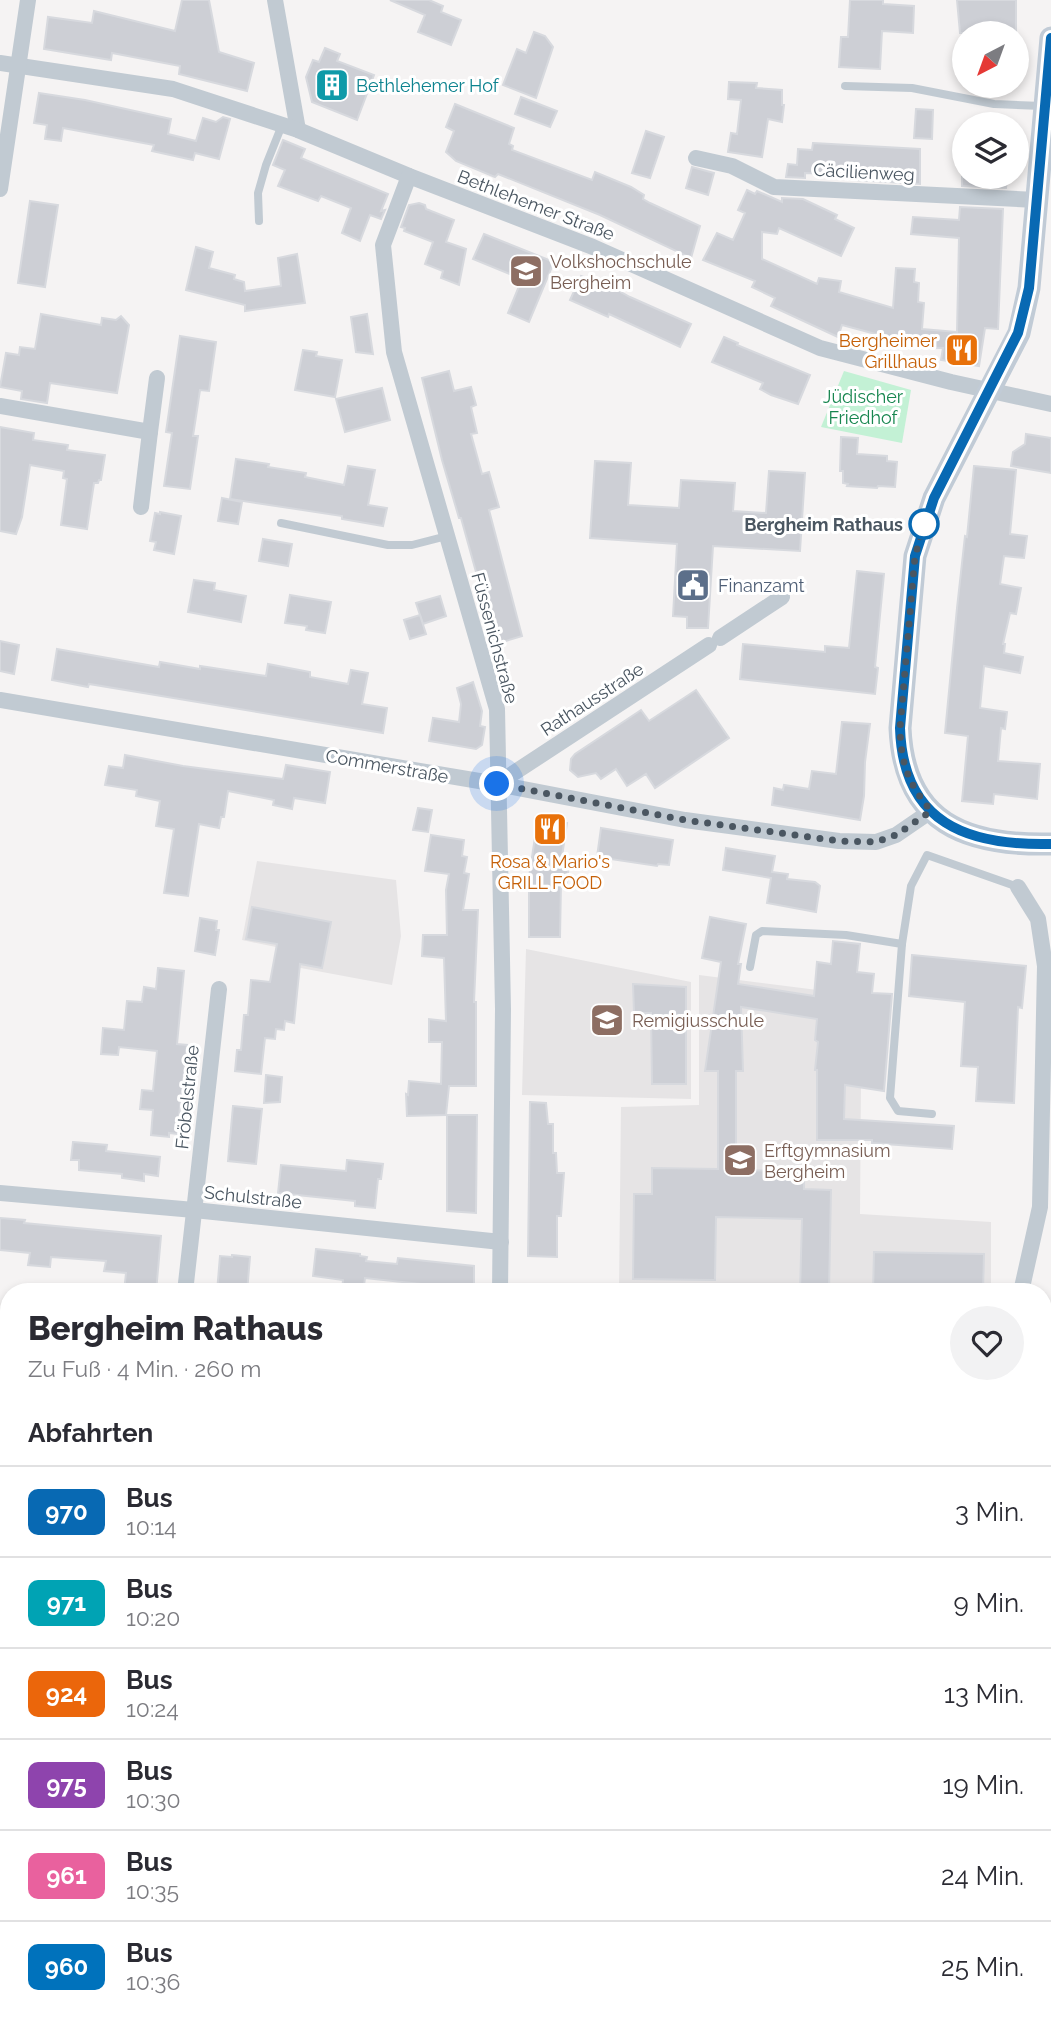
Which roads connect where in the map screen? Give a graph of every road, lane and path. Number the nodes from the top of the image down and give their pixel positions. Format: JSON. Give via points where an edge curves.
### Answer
{"nodes":[{"id":1,"x":28,"y":0,"type":"edge"},
{"id":2,"x":275,"y":0,"type":"edge"},
{"id":3,"x":1051,"y":38,"type":"edge"},
{"id":4,"x":0,"y":63,"type":"edge"},
{"id":5,"x":18,"y":66,"type":"junction"},
{"id":6,"x":845,"y":86,"type":"dead end"},
{"id":7,"x":1045,"y":106,"type":"junction"},
{"id":8,"x":282,"y":125,"type":"junction"},
{"id":9,"x":298,"y":130,"type":"junction"},
{"id":10,"x":696,"y":158,"type":"dead end"},
{"id":11,"x":409,"y":176,"type":"junction"},
{"id":12,"x":0,"y":189,"type":"edge"},
{"id":13,"x":1036,"y":200,"type":"junction"},
{"id":14,"x":259,"y":221,"type":"dead end"},
{"id":15,"x":157,"y":378,"type":"dead end"},
{"id":16,"x":990,"y":391,"type":"junction"},
{"id":17,"x":1051,"y":404,"type":"edge"},
{"id":18,"x":0,"y":406,"type":"edge"},
{"id":19,"x":150,"y":432,"type":"junction"},
{"id":20,"x":141,"y":507,"type":"dead end"},
{"id":21,"x":281,"y":523,"type":"dead end"},
{"id":22,"x":447,"y":536,"type":"junction"},
{"id":23,"x":782,"y":597,"type":"dead end"},
{"id":24,"x":0,"y":700,"type":"edge"},
{"id":25,"x":497,"y":784,"type":"junction"},
{"id":26,"x":931,"y":811,"type":"junction"},
{"id":27,"x":1051,"y":844,"type":"edge"},
{"id":28,"x":1018,"y":887,"type":"joint"},
{"id":29,"x":902,"y":944,"type":"junction"},
{"id":30,"x":750,"y":967,"type":"dead end"},
{"id":31,"x":219,"y":989,"type":"dead end"},
{"id":32,"x":932,"y":1114,"type":"dead end"},
{"id":33,"x":0,"y":1193,"type":"edge"},
{"id":34,"x":194,"y":1210,"type":"junction"},
{"id":35,"x":501,"y":1242,"type":"junction"},
{"id":36,"x":185,"y":1283,"type":"edge"},
{"id":37,"x":500,"y":1283,"type":"edge"},
{"id":38,"x":1023,"y":1283,"type":"edge"}],
"edges":[{"from":1,"to":5,"type":"street"},
{"from":2,"to":9,"type":"street"},
{"from":3,"to":7,"type":"main road"},
{"from":4,"to":5,"type":"street","name":"Bethlehemer Straße"},
{"from":5,"to":8,"type":"street","name":"Bethlehemer Straße","via":[[173,89]]},
{"from":5,"to":12,"type":"street"},
{"from":6,"to":7,"type":"lane","via":[[912,88],[994,104]]},
{"from":7,"to":13,"type":"main road"},
{"from":8,"to":9,"type":"street","name":"Bethlehemer Straße"},
{"from":8,"to":14,"type":"lane","via":[[258,193]]},
{"from":9,"to":11,"type":"street","name":"Bethlehemer Straße"},
{"from":10,"to":13,"type":"street","name":"Cäcilienweg","via":[[732,166],[774,187]]},
{"from":11,"to":16,"type":"street","name":"Bethlehemer Straße","via":[[593,247],[820,348]]},
{"from":11,"to":22,"type":"street","name":"Füssenichstraße","via":[[383,245],[394,352]]},
{"from":13,"to":16,"type":"main road","via":[[1022,318]]},
{"from":15,"to":19,"type":"street"},
{"from":16,"to":17,"type":"street","name":"Bethlehemer Straße"},
{"from":16,"to":26,"type":"main road","via":[[934,498],[915,556],[901,754],[911,783]]},
{"from":18,"to":19,"type":"street"},
{"from":19,"to":20,"type":"street"},
{"from":21,"to":22,"type":"lane","via":[[388,545],[412,545]]},
{"from":22,"to":25,"type":"street","name":"Füssenichstraße","via":[[496,709]]},
{"from":23,"to":25,"type":"street","name":"Rathausstraße"},
{"from":24,"to":25,"type":"street","name":"Commerstraße"},
{"from":25,"to":26,"type":"street","name":"Commerstraße","via":[[685,820],[839,841],[876,842],[896,835]]},
{"from":25,"to":35,"type":"street","name":"Füssenichstraße","via":[[503,1009]]},
{"from":26,"to":27,"type":"main road","via":[[976,838]]},
{"from":28,"to":29,"type":"lane","via":[[927,855],[911,886]]},
{"from":28,"to":38,"type":"street","via":[[1038,919],[1045,965],[1040,1207]]},
{"from":29,"to":30,"type":"lane","via":[[846,935],[762,931],[756,935]]},
{"from":29,"to":32,"type":"lane","via":[[890,1098],[898,1111]]},
{"from":31,"to":34,"type":"street","name":"Fröbelstraße"},
{"from":33,"to":34,"type":"street","name":"Schulstraße"},
{"from":34,"to":35,"type":"street","name":"Schulstraße"},
{"from":34,"to":36,"type":"street","name":"Fröbelstraße"},
{"from":35,"to":37,"type":"street","name":"Füssenichstraße"}]}
